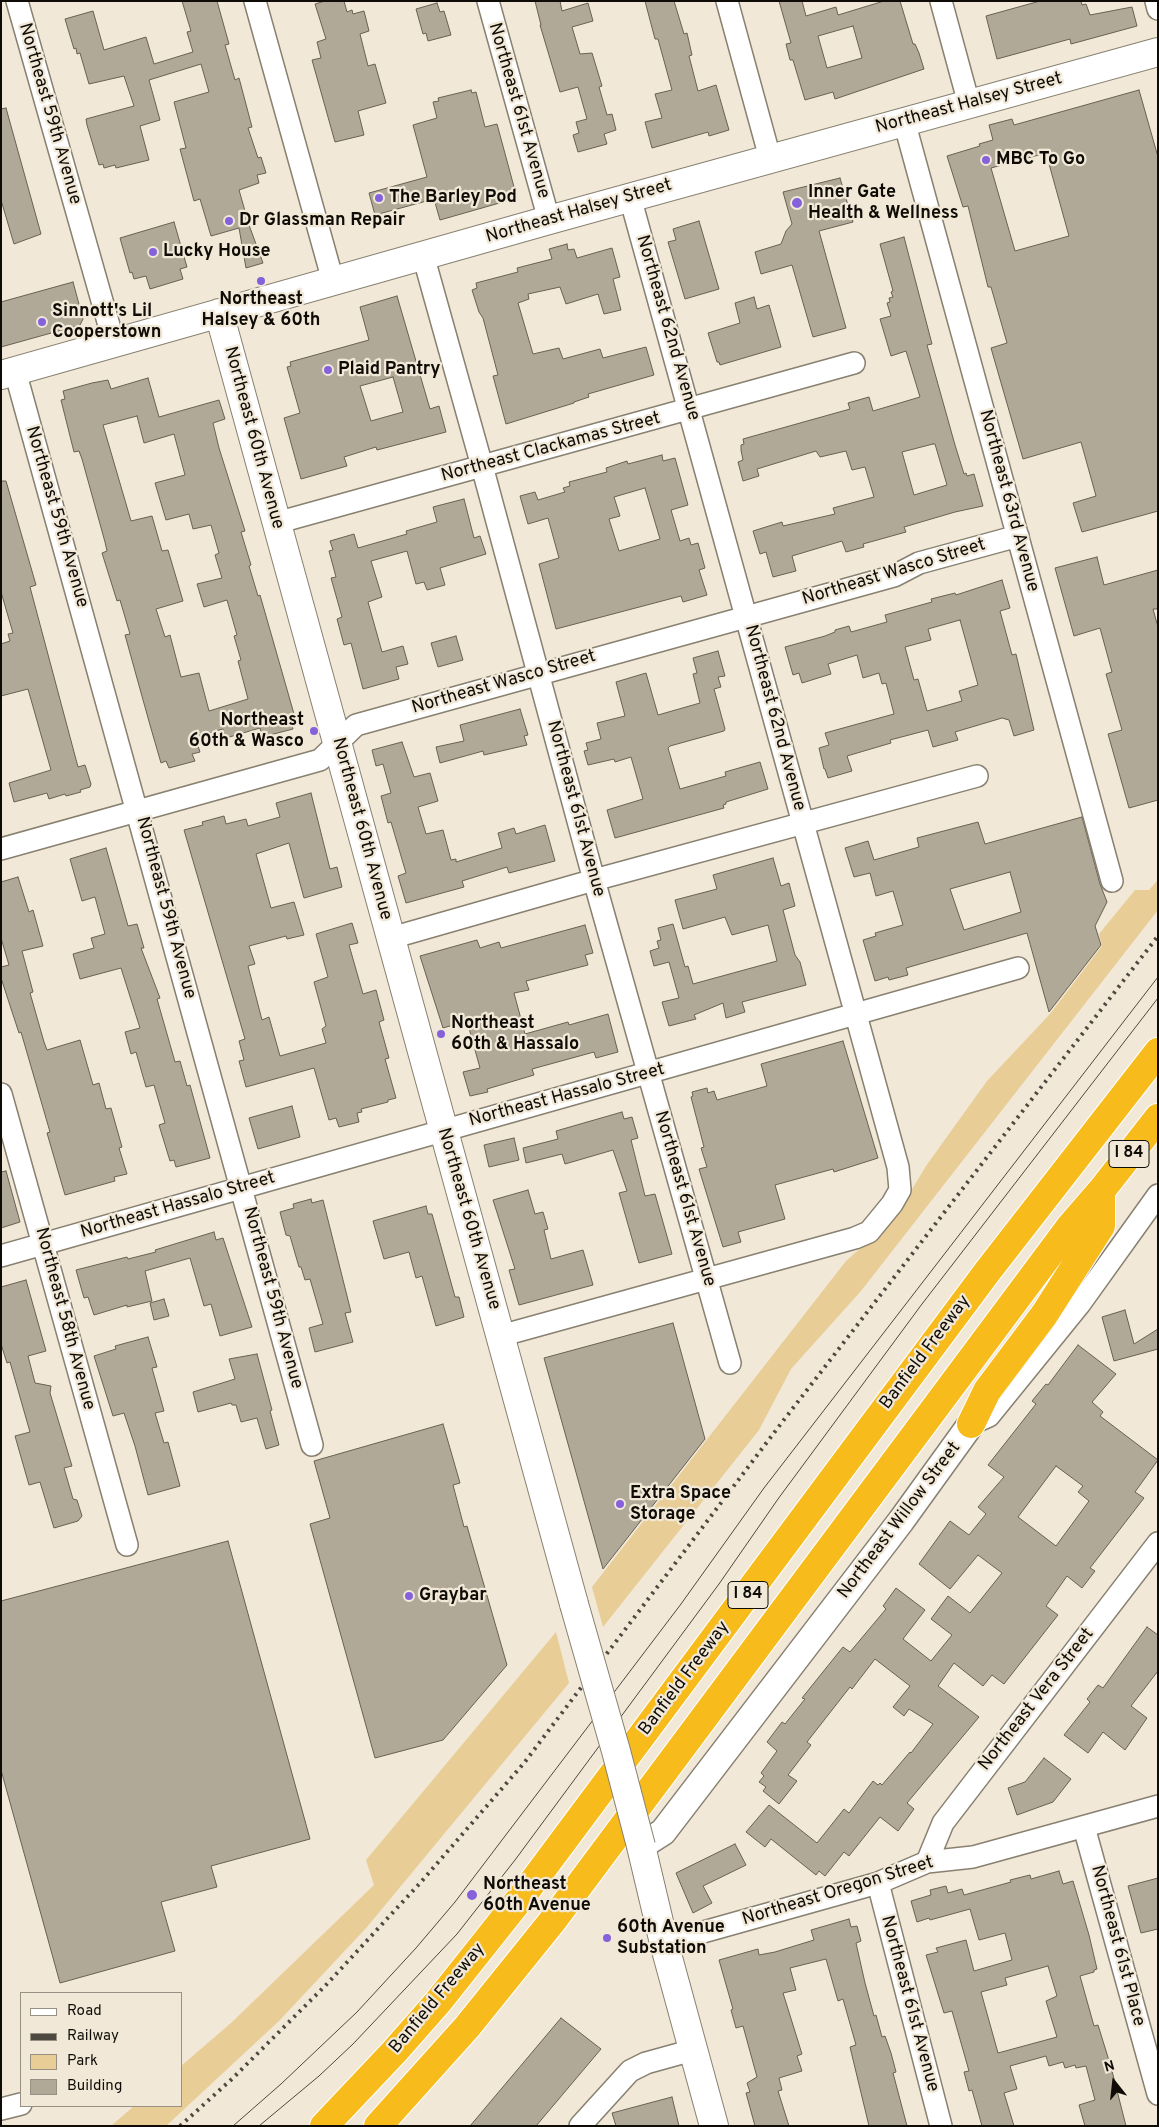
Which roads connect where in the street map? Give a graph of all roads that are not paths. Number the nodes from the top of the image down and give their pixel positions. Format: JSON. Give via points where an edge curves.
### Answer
{"nodes":[{"id":1,"x":17,"y":1,"type":"edge"},
{"id":2,"x":255,"y":1,"type":"edge"},
{"id":3,"x":488,"y":1,"type":"edge"},
{"id":4,"x":727,"y":1,"type":"edge"},
{"id":5,"x":941,"y":1,"type":"edge"},
{"id":6,"x":1156,"y":1,"type":"edge"},
{"id":7,"x":1158,"y":9,"type":"edge"},
{"id":8,"x":1158,"y":52,"type":"edge"},
{"id":9,"x":969,"y":104,"type":"junction"},
{"id":10,"x":904,"y":121,"type":"junction"},
{"id":11,"x":770,"y":158,"type":"junction"},
{"id":12,"x":630,"y":197,"type":"junction"},
{"id":13,"x":548,"y":220,"type":"junction"},
{"id":14,"x":423,"y":255,"type":"junction"},
{"id":15,"x":333,"y":281,"type":"junction"},
{"id":16,"x":219,"y":313,"type":"junction"},
{"id":17,"x":114,"y":343,"type":"junction"},
{"id":18,"x":854,"y":363,"type":"dead end"},
{"id":19,"x":8,"y":373,"type":"edge"},
{"id":20,"x":690,"y":409,"type":"junction"},
{"id":21,"x":482,"y":466,"type":"junction"},
{"id":22,"x":276,"y":523,"type":"junction"},
{"id":23,"x":1018,"y":536,"type":"junction"},
{"id":24,"x":746,"y":616,"type":"junction"},
{"id":25,"x":539,"y":673,"type":"junction"},
{"id":26,"x":337,"y":743,"type":"junction"},
{"id":27,"x":977,"y":776,"type":"dead end"},
{"id":28,"x":138,"y":811,"type":"junction"},
{"id":29,"x":802,"y":823,"type":"junction"},
{"id":30,"x":1,"y":850,"type":"edge"},
{"id":31,"x":594,"y":880,"type":"junction"},
{"id":32,"x":1112,"y":881,"type":"dead end"},
{"id":33,"x":391,"y":938,"type":"junction"},
{"id":34,"x":1018,"y":968,"type":"dead end"},
{"id":35,"x":856,"y":1015,"type":"junction"},
{"id":36,"x":1158,"y":1052,"type":"edge"},
{"id":37,"x":649,"y":1074,"type":"junction"},
{"id":38,"x":1,"y":1094,"type":"edge"},
{"id":39,"x":1158,"y":1118,"type":"edge"},
{"id":40,"x":443,"y":1130,"type":"junction"},
{"id":41,"x":242,"y":1188,"type":"junction"},
{"id":42,"x":1101,"y":1191,"type":"junction"},
{"id":43,"x":1158,"y":1195,"type":"edge"},
{"id":44,"x":44,"y":1244,"type":"junction"},
{"id":45,"x":1,"y":1256,"type":"edge"},
{"id":46,"x":706,"y":1279,"type":"junction"},
{"id":47,"x":500,"y":1336,"type":"junction"},
{"id":48,"x":730,"y":1363,"type":"dead end"},
{"id":49,"x":971,"y":1424,"type":"junction"},
{"id":50,"x":312,"y":1445,"type":"dead end"},
{"id":51,"x":1158,"y":1543,"type":"edge"},
{"id":52,"x":127,"y":1545,"type":"dead end"},
{"id":53,"x":1158,"y":1806,"type":"edge"},
{"id":54,"x":1084,"y":1827,"type":"junction"},
{"id":55,"x":641,"y":1846,"type":"junction"},
{"id":56,"x":927,"y":1862,"type":"junction"},
{"id":57,"x":878,"y":1883,"type":"junction"},
{"id":58,"x":664,"y":1943,"type":"junction"},
{"id":59,"x":693,"y":2050,"type":"junction"},
{"id":60,"x":1158,"y":2094,"type":"edge"},
{"id":61,"x":20,"y":2104,"type":"edge"},
{"id":62,"x":1,"y":2110,"type":"edge"},
{"id":63,"x":324,"y":2126,"type":"edge"},
{"id":64,"x":378,"y":2126,"type":"edge"},
{"id":65,"x":580,"y":2126,"type":"edge"},
{"id":66,"x":714,"y":2126,"type":"edge"},
{"id":67,"x":941,"y":2126,"type":"edge"}],
"edges":[{"from":1,"to":17,"type":"street","name":"Northeast 59th Avenue"},
{"from":2,"to":15,"type":"street"},
{"from":3,"to":13,"type":"street","name":"Northeast 61st Avenue"},
{"from":4,"to":11,"type":"street"},
{"from":5,"to":9,"type":"street"},
{"from":6,"to":7,"type":"street"},
{"from":8,"to":9,"type":"main road","name":"Northeast Halsey Street"},
{"from":9,"to":10,"type":"main road","name":"Northeast Halsey Street"},
{"from":10,"to":11,"type":"main road","name":"Northeast Halsey Street"},
{"from":10,"to":23,"type":"street","name":"Northeast 63rd Avenue"},
{"from":11,"to":12,"type":"main road","name":"Northeast Halsey Street"},
{"from":12,"to":13,"type":"main road","name":"Northeast Halsey Street"},
{"from":12,"to":20,"type":"street","name":"Northeast 62nd Avenue"},
{"from":13,"to":14,"type":"main road","name":"Northeast Halsey Street"},
{"from":14,"to":15,"type":"main road","name":"Northeast Halsey Street"},
{"from":14,"to":21,"type":"street","name":"Northeast 61st Avenue"},
{"from":15,"to":16,"type":"main road","name":"Northeast Halsey Street"},
{"from":16,"to":17,"type":"main road","name":"Northeast Halsey Street"},
{"from":16,"to":22,"type":"main road","name":"Northeast 60th Avenue"},
{"from":17,"to":19,"type":"main road","name":"Northeast Halsey Street"},
{"from":18,"to":20,"type":"street","name":"Northeast Clackamas Street"},
{"from":19,"to":28,"type":"street","name":"Northeast 59th Avenue"},
{"from":20,"to":21,"type":"street","name":"Northeast Clackamas Street"},
{"from":20,"to":24,"type":"street","name":"Northeast 62nd Avenue"},
{"from":21,"to":22,"type":"street","name":"Northeast Clackamas Street"},
{"from":21,"to":25,"type":"street","name":"Northeast 61st Avenue"},
{"from":22,"to":26,"type":"main road","name":"Northeast 60th Avenue"},
{"from":23,"to":24,"type":"street","name":"Northeast Wasco Street","via":[[919,563],[894,576]]},
{"from":23,"to":32,"type":"street","name":"Northeast 63rd Avenue"},
{"from":24,"to":25,"type":"street","name":"Northeast Wasco Street"},
{"from":24,"to":29,"type":"street","name":"Northeast 62nd Avenue"},
{"from":25,"to":26,"type":"street","name":"Northeast Wasco Street","via":[[356,725]]},
{"from":25,"to":31,"type":"street","name":"Northeast 61st Avenue"},
{"from":26,"to":28,"type":"street","name":"Northeast Wasco Street","via":[[320,760]]},
{"from":26,"to":33,"type":"main road","name":"Northeast 60th Avenue"},
{"from":27,"to":29,"type":"street"},
{"from":28,"to":30,"type":"street","name":"Northeast Wasco Street"},
{"from":28,"to":41,"type":"street","name":"Northeast 59th Avenue"},
{"from":29,"to":31,"type":"street"},
{"from":29,"to":35,"type":"street","name":"Northeast 62nd Avenue"},
{"from":31,"to":33,"type":"street"},
{"from":31,"to":37,"type":"street","name":"Northeast 61st Avenue"},
{"from":33,"to":40,"type":"main road","name":"Northeast 60th Avenue"},
{"from":34,"to":35,"type":"street","name":"Northeast Hassalo Street"},
{"from":35,"to":37,"type":"street","name":"Northeast Hassalo Street"},
{"from":35,"to":46,"type":"street","name":"Northeast 62nd Avenue","via":[[898,1167],[900,1190],[870,1232]]},
{"from":36,"to":63,"type":"highway","name":"Banfield Freeway","number":"I 84","via":[[981,1280],[523,1895],[438,2002]]},
{"from":37,"to":40,"type":"street","name":"Northeast Hassalo Street"},
{"from":37,"to":46,"type":"street","name":"Northeast 61st Avenue"},
{"from":38,"to":44,"type":"street","name":"Northeast 58th Avenue"},
{"from":39,"to":42,"type":"highway","number":"I 84"},
{"from":40,"to":41,"type":"street","name":"Northeast Hassalo Street"},
{"from":40,"to":47,"type":"main road","name":"Northeast 60th Avenue"},
{"from":41,"to":44,"type":"street","name":"Northeast Hassalo Street"},
{"from":41,"to":50,"type":"street","name":"Northeast 59th Avenue"},
{"from":42,"to":49,"type":"highway","via":[[1101,1226],[1044,1315],[987,1391]]},
{"from":42,"to":64,"type":"highway","number":"I 84","via":[[1057,1244],[548,1926],[467,2027]]},
{"from":43,"to":49,"type":"street","name":"Northeast Willow Street","via":[[1079,1305],[989,1416]]},
{"from":44,"to":45,"type":"street","name":"Northeast Hassalo Street"},
{"from":44,"to":52,"type":"street","name":"Northeast 58th Avenue"},
{"from":46,"to":47,"type":"street"},
{"from":46,"to":48,"type":"street","name":"Northeast 61st Avenue"},
{"from":47,"to":55,"type":"main road","name":"Northeast 60th Avenue","bridge":true},
{"from":49,"to":55,"type":"street","name":"Northeast Willow Street","via":[[901,1521],[663,1832]]},
{"from":51,"to":56,"type":"street","name":"Northeast Vera Street","via":[[942,1823]]},
{"from":53,"to":54,"type":"street","name":"Northeast Oregon Street"},
{"from":54,"to":56,"type":"street","name":"Northeast Oregon Street","via":[[973,1857]]},
{"from":54,"to":60,"type":"street","name":"Northeast 61st Place"},
{"from":55,"to":58,"type":"main road","name":"Northeast 60th Avenue"},
{"from":56,"to":57,"type":"street","name":"Northeast Oregon Street"},
{"from":57,"to":58,"type":"street","name":"Northeast Oregon Street"},
{"from":57,"to":67,"type":"street","name":"Northeast 61st Avenue"},
{"from":58,"to":59,"type":"main road","name":"Northeast 60th Avenue"},
{"from":59,"to":65,"type":"street","via":[[646,2063],[630,2072]]},
{"from":59,"to":66,"type":"main road","name":"Northeast 60th Avenue"},
{"from":61,"to":62,"type":"street"}]}
